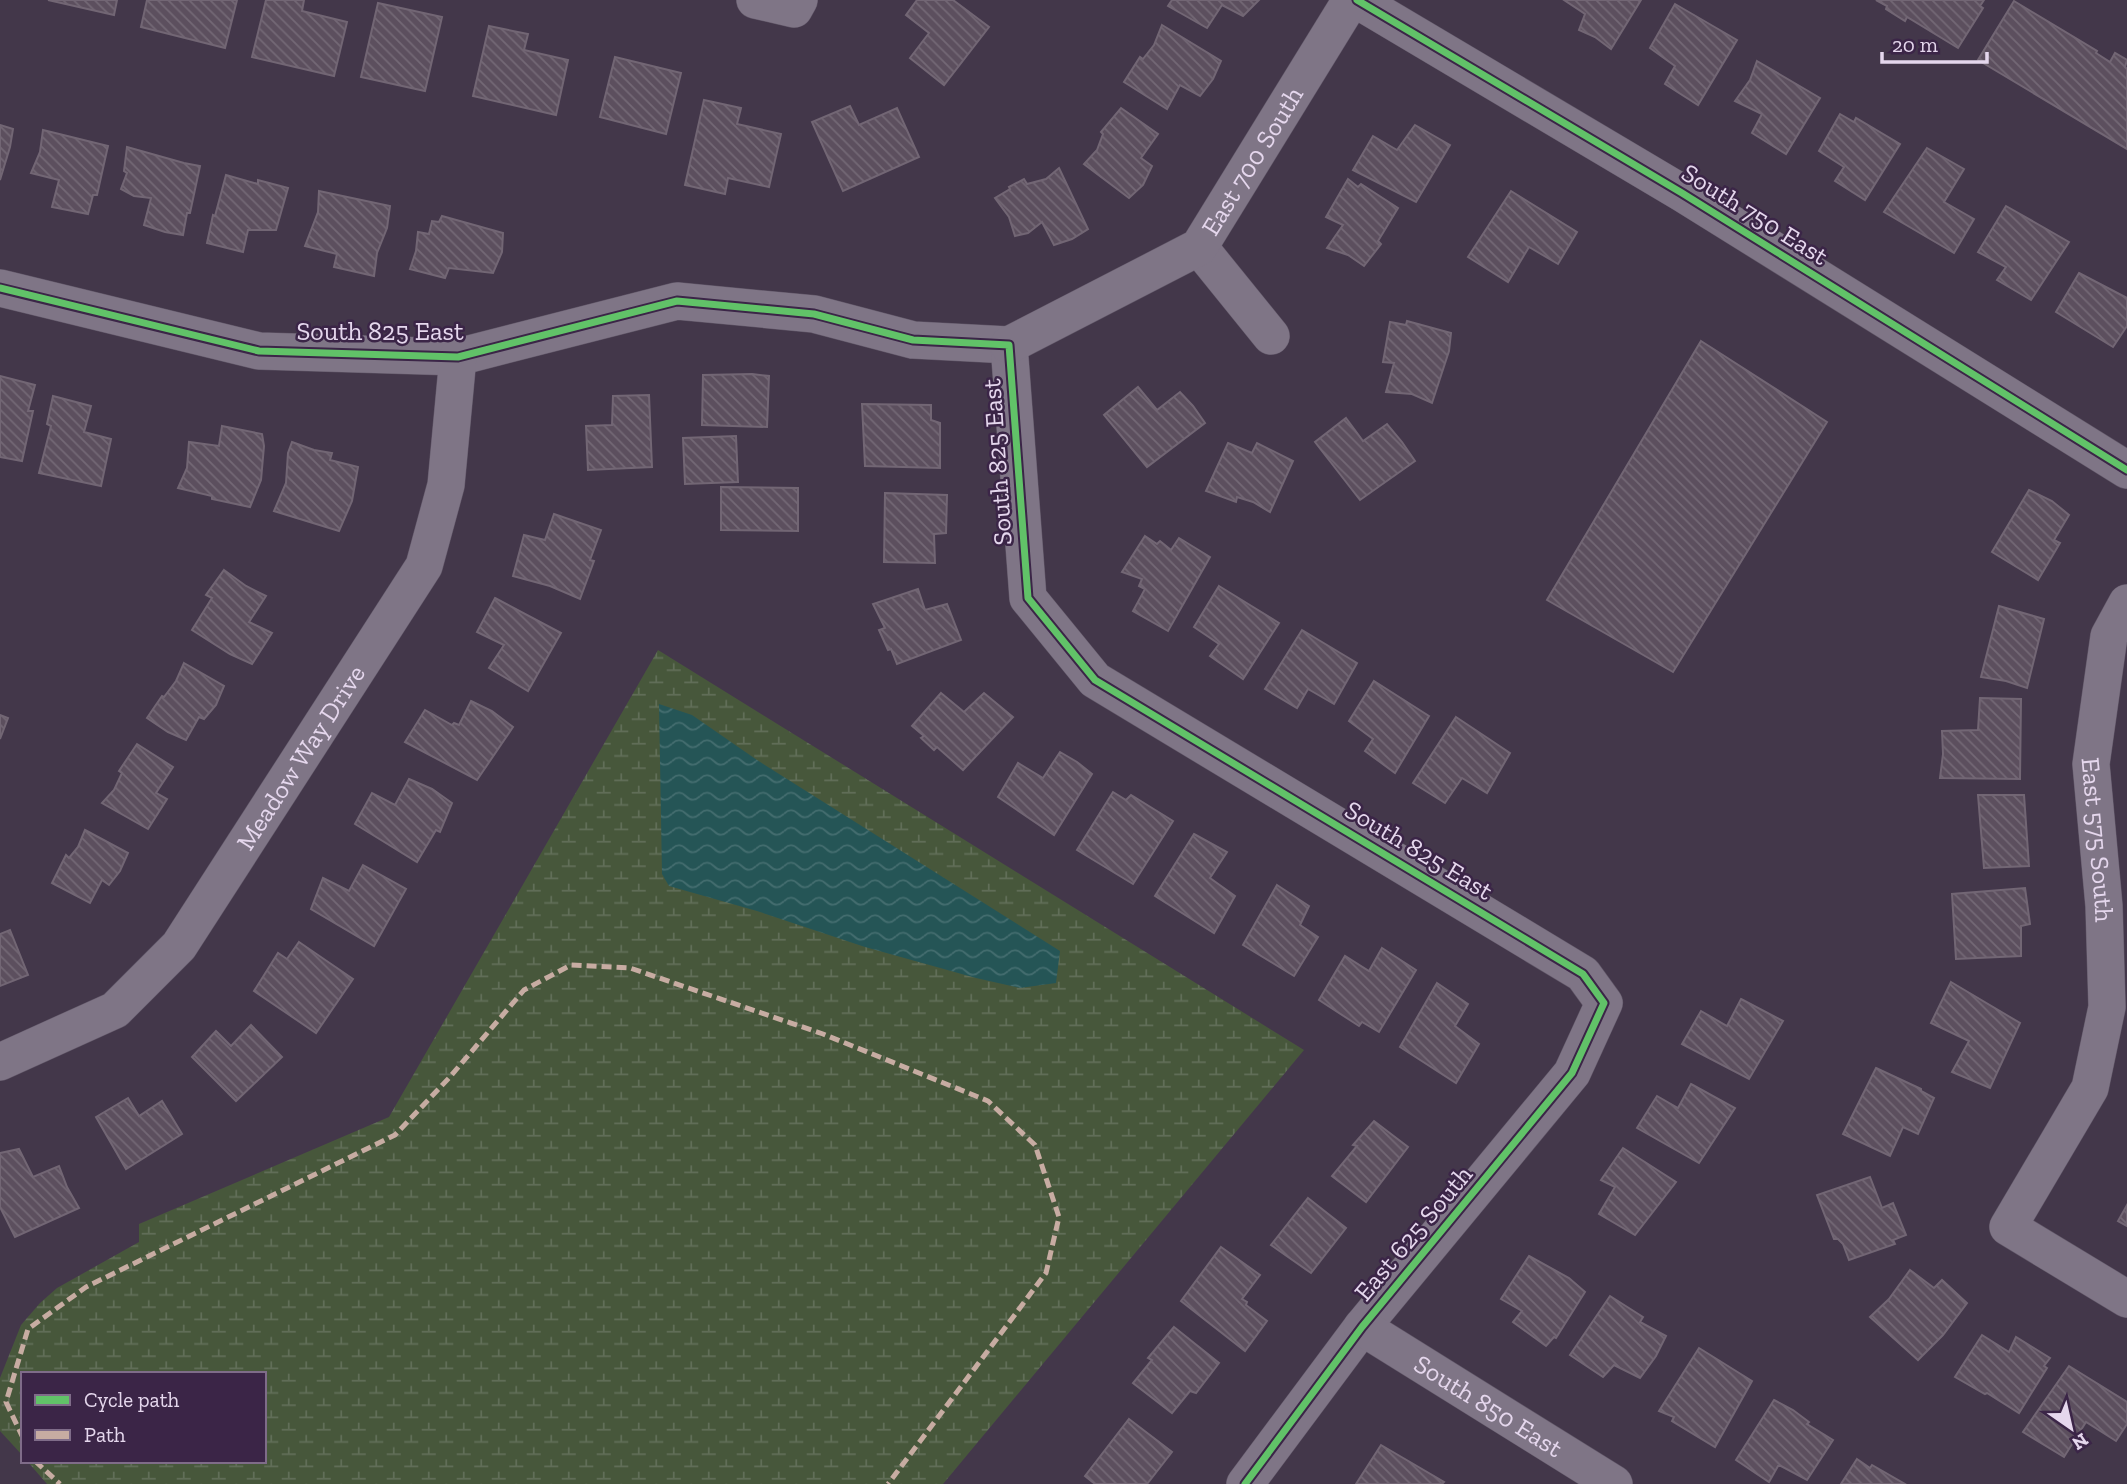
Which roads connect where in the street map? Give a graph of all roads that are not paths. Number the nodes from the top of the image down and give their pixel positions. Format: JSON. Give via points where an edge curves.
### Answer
{"nodes":[{"id":1,"x":755,"y":0,"type":"edge"},
{"id":2,"x":1351,"y":0,"type":"edge"},
{"id":3,"x":1357,"y":0,"type":"edge"},
{"id":4,"x":797,"y":4,"type":"edge"},
{"id":5,"x":1199,"y":247,"type":"junction"},
{"id":6,"x":0,"y":288,"type":"edge"},
{"id":7,"x":1271,"y":336,"type":"dead end"},
{"id":8,"x":1009,"y":345,"type":"junction"},
{"id":9,"x":458,"y":356,"type":"junction"},
{"id":10,"x":2127,"y":470,"type":"edge"},
{"id":11,"x":2127,"y":603,"type":"edge"},
{"id":12,"x":1604,"y":1003,"type":"joint"},
{"id":13,"x":0,"y":1062,"type":"edge"},
{"id":14,"x":2127,"y":1298,"type":"edge"},
{"id":15,"x":1362,"y":1327,"type":"junction"},
{"id":16,"x":1245,"y":1484,"type":"edge"},
{"id":17,"x":1614,"y":1484,"type":"edge"}],
"edges":[{"from":1,"to":4,"type":"street"},
{"from":2,"to":5,"type":"street","name":"East 700 South"},
{"from":3,"to":10,"type":"street","name":"South 750 East","via":[[1682,193]]},
{"from":5,"to":7,"type":"street"},
{"from":5,"to":8,"type":"street","name":"East 700 South"},
{"from":6,"to":9,"type":"street","name":"South 825 East","via":[[260,351]]},
{"from":8,"to":9,"type":"street","name":"South 825 East","via":[[913,340],[814,314],[677,301]]},
{"from":8,"to":12,"type":"street","name":"South 825 East","via":[[1028,598],[1095,680],[1583,974]]},
{"from":9,"to":13,"type":"street","name":"Meadow Way Drive","via":[[446,485],[424,566],[187,935],[115,1010]]},
{"from":11,"to":14,"type":"street","name":"East 575 South","via":[[2109,636],[2091,764],[2105,906],[2107,1007],[2090,1088],[2008,1227]]},
{"from":12,"to":15,"type":"street","name":"East 625 South","via":[[1572,1073]]},
{"from":15,"to":16,"type":"street","name":"East 625 South"},
{"from":15,"to":17,"type":"street","name":"South 850 East"}]}
